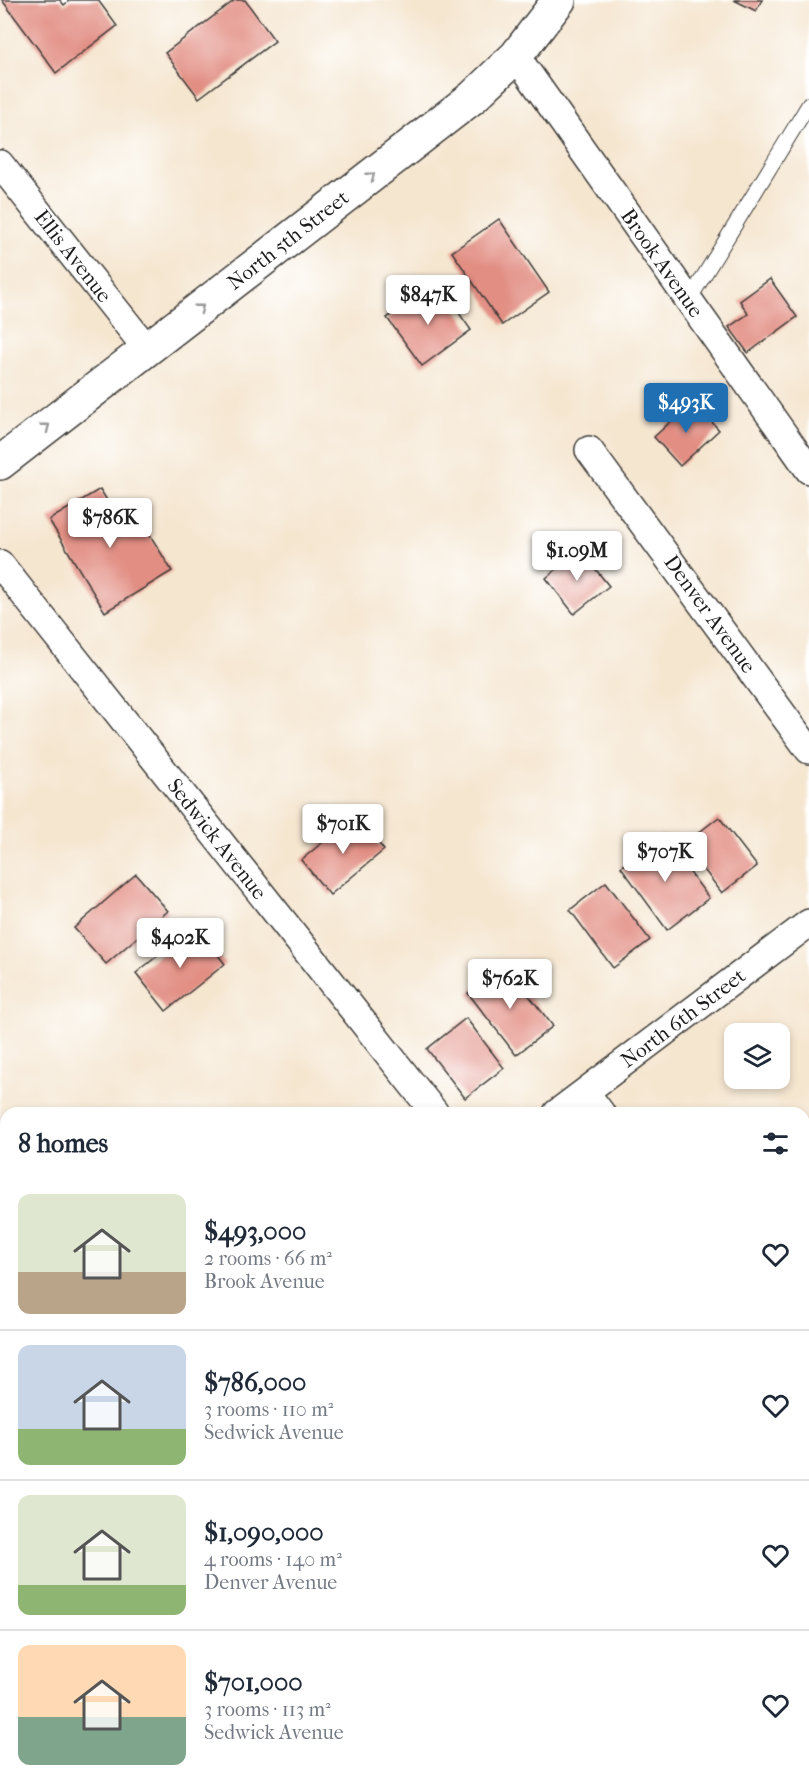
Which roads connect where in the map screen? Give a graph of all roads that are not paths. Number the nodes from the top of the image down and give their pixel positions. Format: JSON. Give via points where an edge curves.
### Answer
{"nodes":[{"id":1,"x":560,"y":0,"type":"edge"},
{"id":2,"x":516,"y":56,"type":"junction"},
{"id":3,"x":809,"y":104,"type":"edge"},
{"id":4,"x":0,"y":164,"type":"edge"},
{"id":5,"x":689,"y":300,"type":"junction"},
{"id":6,"x":147,"y":349,"type":"junction"},
{"id":7,"x":589,"y":450,"type":"dead end"},
{"id":8,"x":0,"y":463,"type":"edge"},
{"id":9,"x":809,"y":470,"type":"edge"},
{"id":10,"x":0,"y":564,"type":"edge"},
{"id":11,"x":809,"y":750,"type":"edge"},
{"id":12,"x":809,"y":923,"type":"edge"},
{"id":13,"x":593,"y":1102,"type":"edge"},
{"id":14,"x":430,"y":1107,"type":"edge"},
{"id":15,"x":577,"y":1107,"type":"edge"}],
"edges":[{"from":1,"to":2,"type":"main road","name":"North 5th Street"},
{"from":2,"to":5,"type":"street","name":"Brook Avenue"},
{"from":6,"to":2,"type":"main road","name":"North 5th Street","one_way":true,"via":[[473,97]]},
{"from":3,"to":5,"type":"lane"},
{"from":4,"to":6,"type":"street","name":"Ellis Avenue"},
{"from":5,"to":9,"type":"street","name":"Brook Avenue"},
{"from":8,"to":6,"type":"main road","name":"North 5th Street","one_way":true},
{"from":7,"to":11,"type":"street","name":"Denver Avenue"},
{"from":10,"to":14,"type":"street","name":"Sedwick Avenue"},
{"from":12,"to":13,"type":"street","name":"North 6th Street"},
{"from":13,"to":15,"type":"street","name":"North 6th Street"}]}
